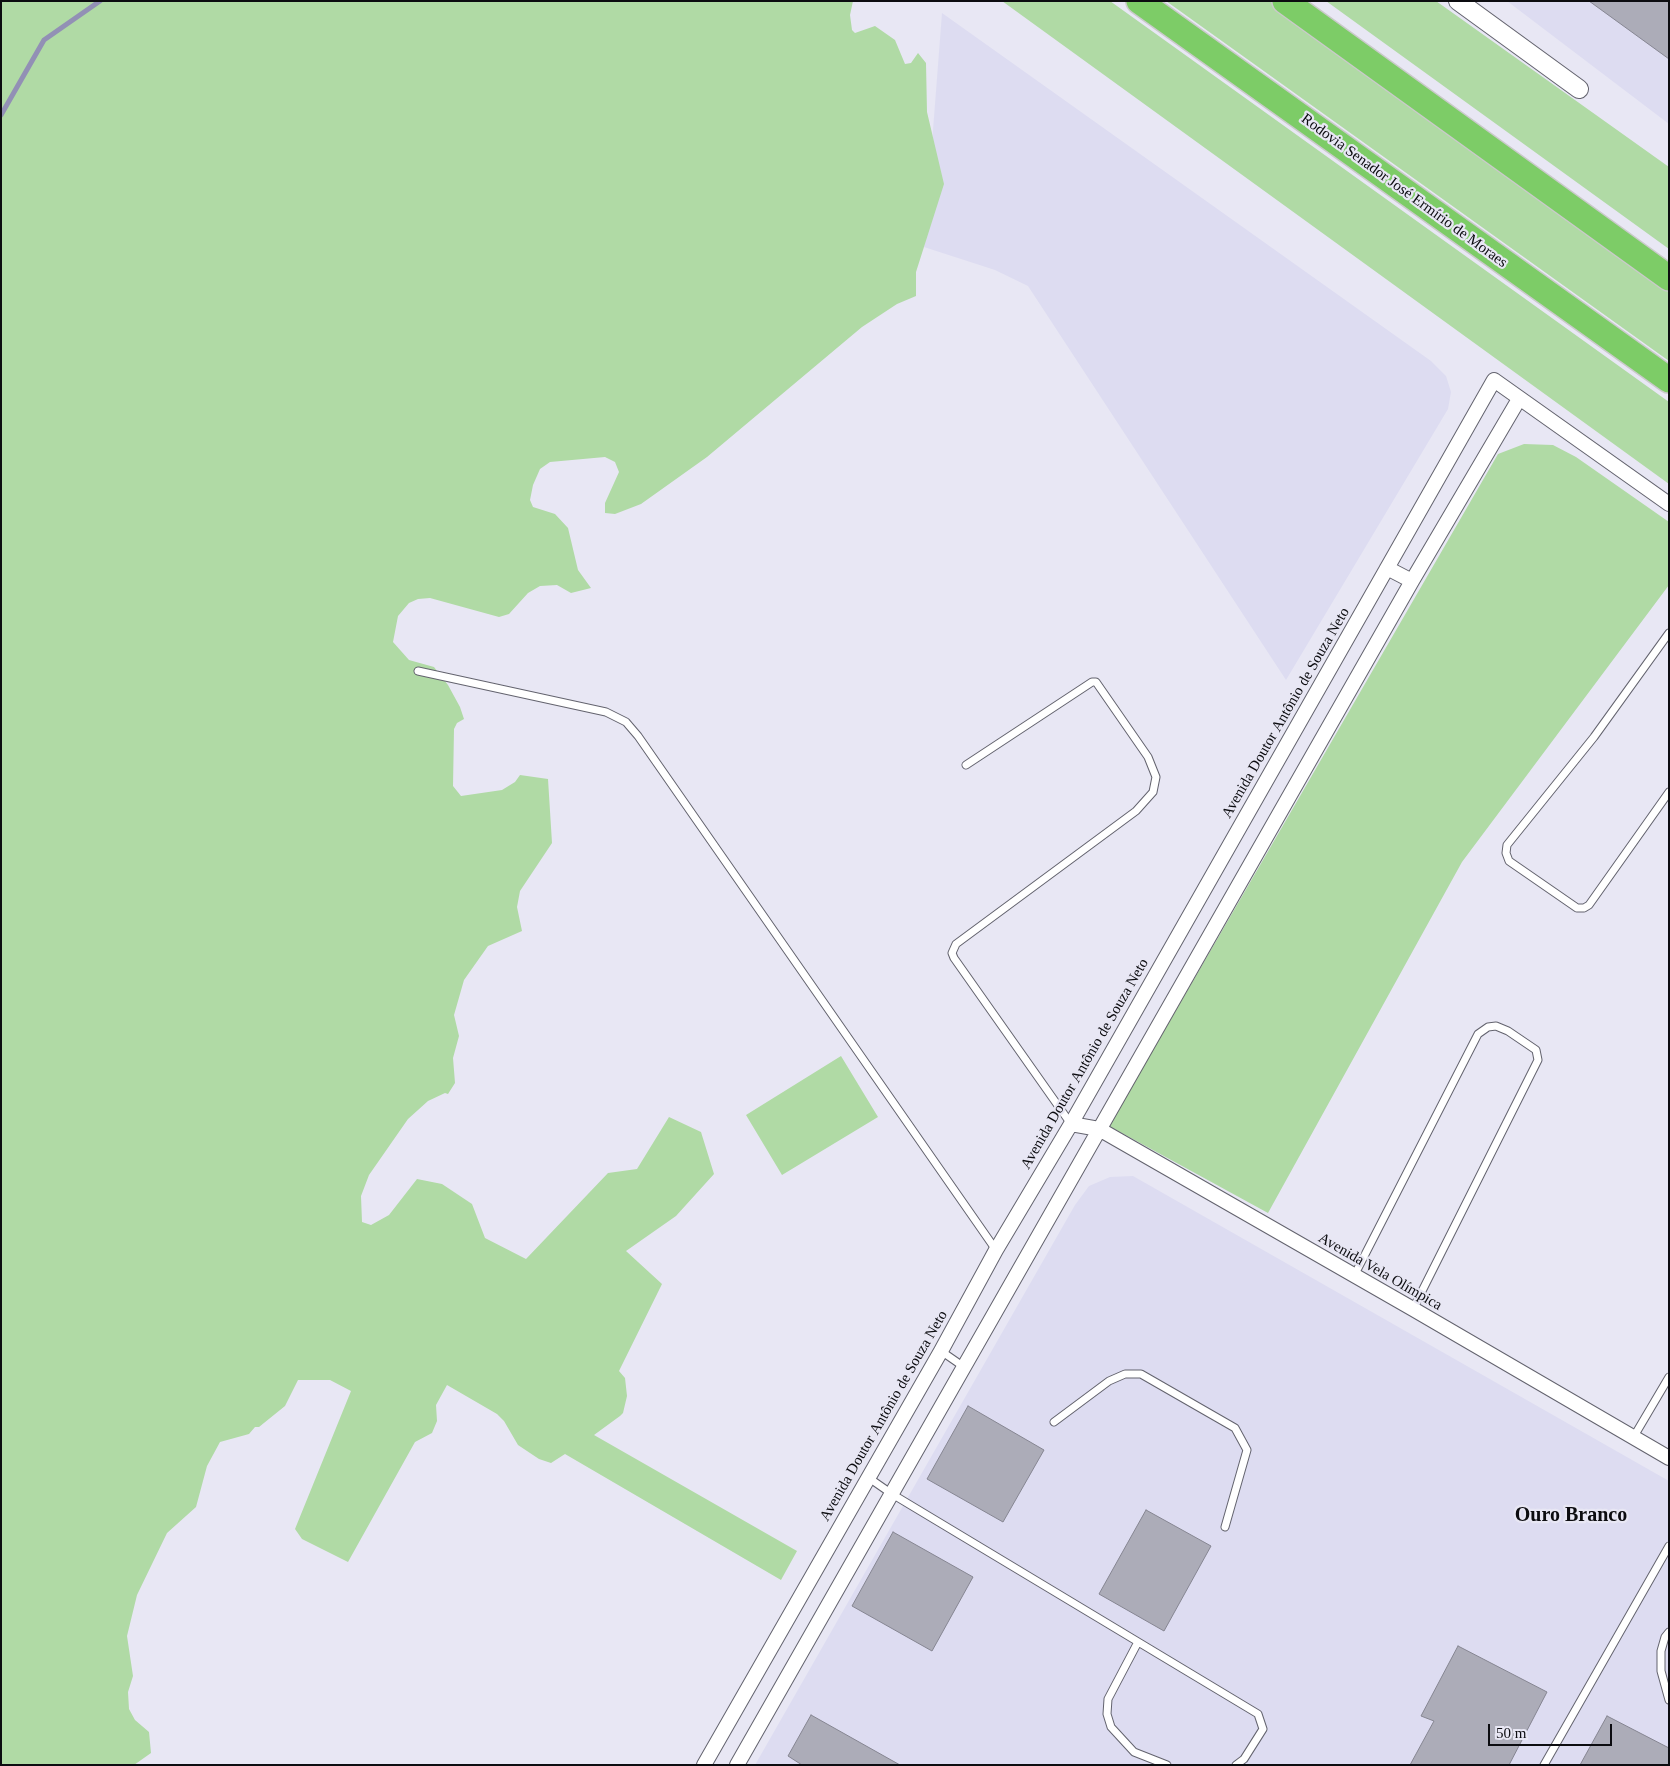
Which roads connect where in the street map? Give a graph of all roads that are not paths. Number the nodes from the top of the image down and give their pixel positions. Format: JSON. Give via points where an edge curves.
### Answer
{"nodes":[{"id":1,"x":1140,"y":1,"type":"edge"},
{"id":2,"x":1285,"y":1,"type":"edge"},
{"id":3,"x":1458,"y":1,"type":"edge"},
{"id":4,"x":1579,"y":89,"type":"dead end"},
{"id":5,"x":1669,"y":278,"type":"edge"},
{"id":6,"x":1669,"y":380,"type":"edge"},
{"id":7,"x":1519,"y":399,"type":"junction"},
{"id":8,"x":1669,"y":504,"type":"edge"},
{"id":9,"x":1388,"y":568,"type":"junction"},
{"id":10,"x":1412,"y":581,"type":"junction"},
{"id":11,"x":1669,"y":633,"type":"edge"},
{"id":12,"x":418,"y":670,"type":"dead end"},
{"id":13,"x":966,"y":765,"type":"dead end"},
{"id":14,"x":1669,"y":792,"type":"edge"},
{"id":15,"x":1071,"y":1124,"type":"junction"},
{"id":16,"x":1099,"y":1129,"type":"junction"},
{"id":17,"x":996,"y":1250,"type":"junction"},
{"id":18,"x":1354,"y":1276,"type":"junction"},
{"id":19,"x":1413,"y":1309,"type":"junction"},
{"id":20,"x":941,"y":1351,"type":"junction"},
{"id":21,"x":964,"y":1367,"type":"junction"},
{"id":22,"x":1669,"y":1377,"type":"edge"},
{"id":23,"x":1054,"y":1422,"type":"dead end"},
{"id":24,"x":1633,"y":1438,"type":"junction"},
{"id":25,"x":1669,"y":1458,"type":"edge"},
{"id":26,"x":868,"y":1478,"type":"junction"},
{"id":27,"x":892,"y":1494,"type":"junction"},
{"id":28,"x":1225,"y":1527,"type":"dead end"},
{"id":29,"x":1669,"y":1546,"type":"edge"},
{"id":30,"x":1669,"y":1632,"type":"edge"},
{"id":31,"x":1138,"y":1642,"type":"junction"},
{"id":32,"x":1669,"y":1700,"type":"edge"},
{"id":33,"x":704,"y":1765,"type":"edge"},
{"id":34,"x":738,"y":1765,"type":"edge"},
{"id":35,"x":1167,"y":1765,"type":"edge"},
{"id":36,"x":1236,"y":1765,"type":"edge"},
{"id":37,"x":1544,"y":1765,"type":"edge"}],
"edges":[{"from":1,"to":6,"type":"highway","name":"Rodovia Senador José Ermírio de Moraes"},
{"from":2,"to":5,"type":"highway"},
{"from":3,"to":4,"type":"street"},
{"from":7,"to":8,"type":"street"},
{"from":7,"to":9,"type":"street","name":"Avenida Doutor Antônio de Souza Neto","via":[[1494,380]]},
{"from":7,"to":10,"type":"street"},
{"from":9,"to":10,"type":"street"},
{"from":9,"to":15,"type":"street","name":"Avenida Doutor Antônio de Souza Neto"},
{"from":10,"to":16,"type":"street"},
{"from":11,"to":14,"type":"lane","via":[[1594,737],[1507,845],[1509,861],[1577,908],[1584,908]]},
{"from":12,"to":17,"type":"lane","via":[[606,712],[626,722]]},
{"from":13,"to":15,"type":"lane","via":[[1096,682],[1148,757],[1156,777],[1153,792],[1136,811],[956,944],[952,953]]},
{"from":15,"to":16,"type":"street","name":"Avenida Vela Olímpica"},
{"from":15,"to":17,"type":"street","name":"Avenida Doutor Antônio de Souza Neto"},
{"from":16,"to":18,"type":"street","name":"Avenida Vela Olímpica"},
{"from":16,"to":21,"type":"street"},
{"from":17,"to":20,"type":"street","name":"Avenida Doutor Antônio de Souza Neto"},
{"from":18,"to":19,"type":"street","name":"Avenida Vela Olímpica"},
{"from":18,"to":19,"type":"lane","via":[[1478,1034],[1496,1026],[1508,1031],[1536,1050],[1538,1060]]},
{"from":19,"to":24,"type":"street","name":"Avenida Vela Olímpica"},
{"from":20,"to":21,"type":"lane"},
{"from":20,"to":26,"type":"street","name":"Avenida Doutor Antônio de Souza Neto"},
{"from":21,"to":27,"type":"street"},
{"from":22,"to":24,"type":"lane"},
{"from":23,"to":28,"type":"lane","via":[[1109,1381],[1125,1374],[1141,1374],[1235,1428],[1247,1450]]},
{"from":24,"to":25,"type":"street","name":"Avenida Vela Olímpica"},
{"from":26,"to":27,"type":"lane"},
{"from":26,"to":33,"type":"street","name":"Avenida Doutor Antônio de Souza Neto"},
{"from":27,"to":31,"type":"lane"},
{"from":27,"to":34,"type":"street"},
{"from":29,"to":37,"type":"lane"},
{"from":30,"to":32,"type":"lane","via":[[1660,1651],[1661,1671]]},
{"from":31,"to":35,"type":"lane","via":[[1108,1699],[1107,1714],[1111,1727],[1134,1752]]},
{"from":31,"to":36,"type":"lane","via":[[1258,1714],[1263,1729],[1244,1759]]}]}
